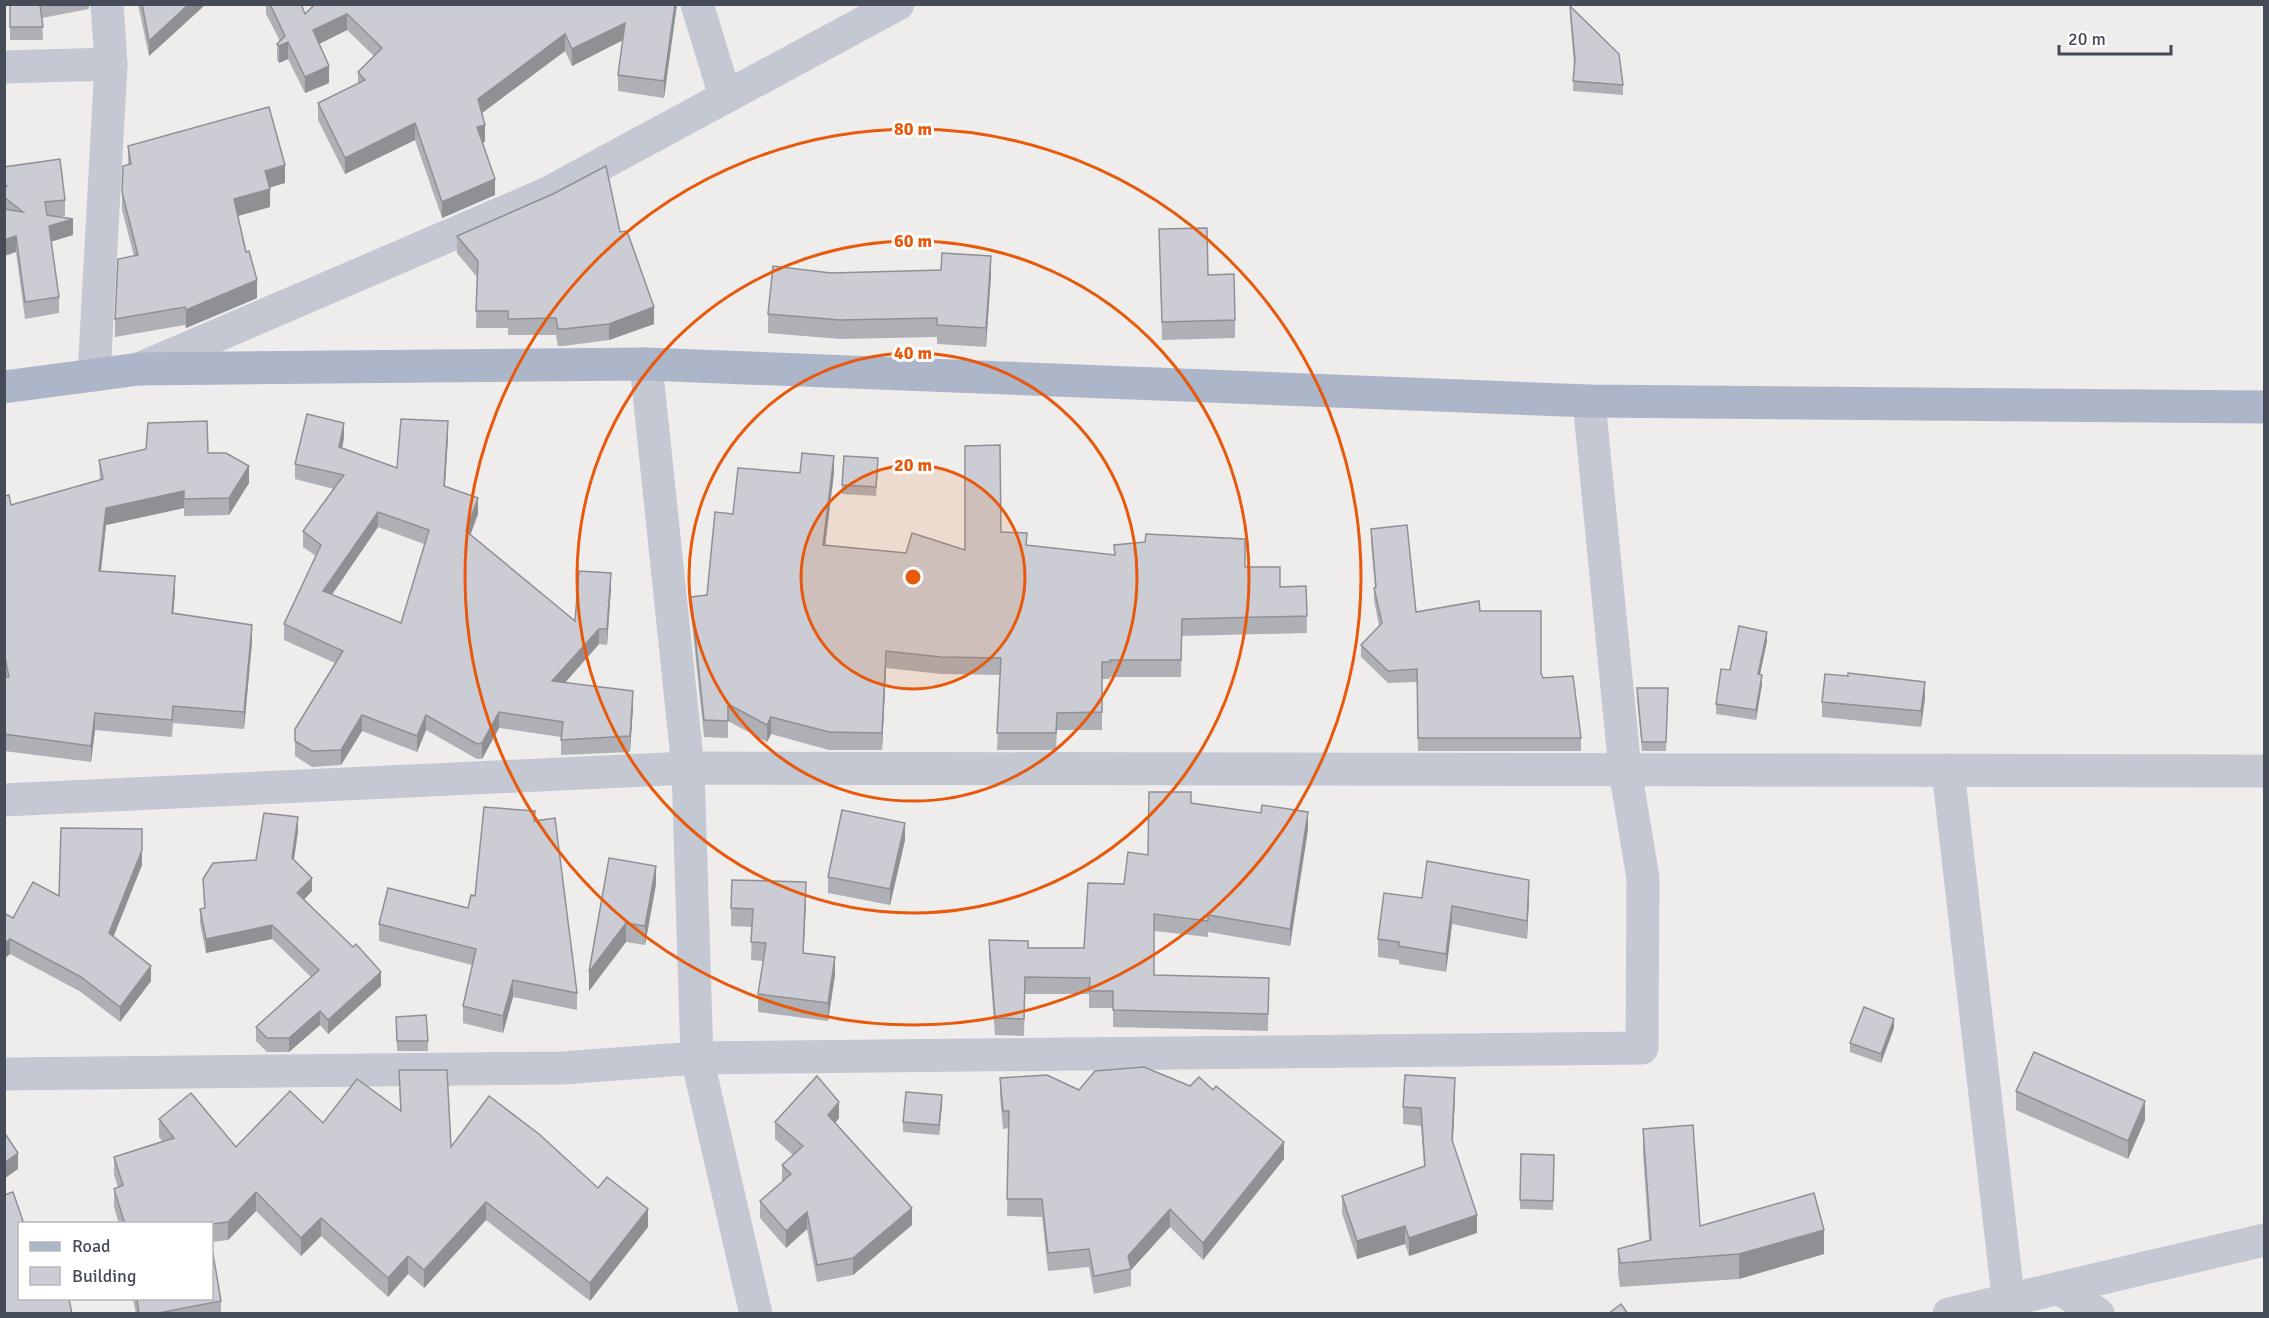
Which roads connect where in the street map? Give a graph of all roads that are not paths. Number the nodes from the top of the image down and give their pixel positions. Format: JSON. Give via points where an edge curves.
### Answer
{"nodes":[{"id":1,"x":107,"y":4,"type":"edge"},
{"id":2,"x":697,"y":4,"type":"edge"},
{"id":3,"x":898,"y":4,"type":"edge"},
{"id":4,"x":111,"y":64,"type":"junction"},
{"id":5,"x":4,"y":67,"type":"edge"},
{"id":6,"x":724,"y":96,"type":"junction"},
{"id":7,"x":646,"y":364,"type":"junction"},
{"id":8,"x":139,"y":369,"type":"junction"},
{"id":9,"x":94,"y":375,"type":"junction"},
{"id":10,"x":4,"y":387,"type":"edge"},
{"id":11,"x":1589,"y":401,"type":"junction"},
{"id":12,"x":2265,"y":407,"type":"edge"},
{"id":13,"x":688,"y":768,"type":"junction"},
{"id":14,"x":1625,"y":770,"type":"junction"},
{"id":15,"x":1948,"y":770,"type":"junction"},
{"id":16,"x":2265,"y":771,"type":"edge"},
{"id":17,"x":4,"y":800,"type":"edge"},
{"id":18,"x":697,"y":1058,"type":"junction"},
{"id":19,"x":4,"y":1074,"type":"edge"},
{"id":20,"x":2265,"y":1240,"type":"edge"},
{"id":21,"x":2059,"y":1288,"type":"junction"},
{"id":22,"x":2008,"y":1307,"type":"edge"},
{"id":23,"x":756,"y":1314,"type":"edge"},
{"id":24,"x":1949,"y":1314,"type":"edge"},
{"id":25,"x":2098,"y":1314,"type":"edge"}],
"edges":[{"from":1,"to":4,"type":"street"},
{"from":2,"to":6,"type":"street"},
{"from":3,"to":6,"type":"street"},
{"from":4,"to":5,"type":"street"},
{"from":4,"to":9,"type":"street"},
{"from":6,"to":8,"type":"street","via":[[546,194]]},
{"from":7,"to":8,"type":"main road"},
{"from":7,"to":11,"type":"main road"},
{"from":7,"to":13,"type":"street"},
{"from":8,"to":9,"type":"main road"},
{"from":9,"to":10,"type":"main road"},
{"from":11,"to":12,"type":"main road"},
{"from":11,"to":14,"type":"street"},
{"from":13,"to":14,"type":"street"},
{"from":13,"to":17,"type":"street"},
{"from":13,"to":18,"type":"street"},
{"from":14,"to":15,"type":"street"},
{"from":14,"to":18,"type":"street","via":[[1643,878],[1642,1048]]},
{"from":15,"to":16,"type":"street"},
{"from":15,"to":22,"type":"street"},
{"from":18,"to":19,"type":"street","via":[[562,1068]]},
{"from":18,"to":23,"type":"street"},
{"from":20,"to":21,"type":"street"},
{"from":21,"to":22,"type":"street"},
{"from":21,"to":25,"type":"street"},
{"from":22,"to":24,"type":"street"}]}
